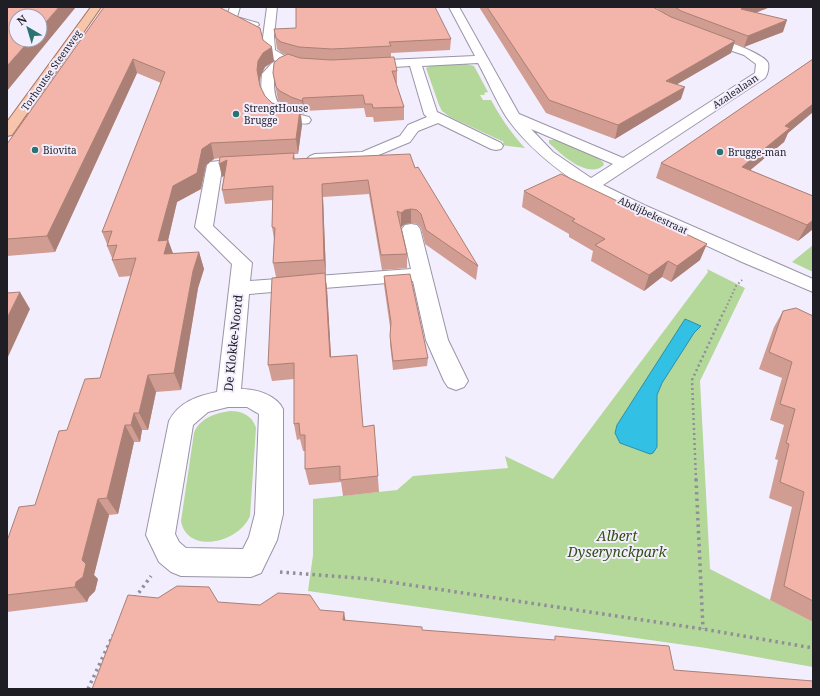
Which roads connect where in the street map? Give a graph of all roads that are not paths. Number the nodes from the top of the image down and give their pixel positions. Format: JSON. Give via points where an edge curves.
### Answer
{"nodes":[{"id":1,"x":96,"y":7,"type":"edge"},
{"id":2,"x":235,"y":7,"type":"edge"},
{"id":3,"x":272,"y":7,"type":"edge"},
{"id":4,"x":454,"y":7,"type":"edge"},
{"id":5,"x":270,"y":27,"type":"junction"},
{"id":6,"x":690,"y":32,"type":"edge"},
{"id":7,"x":482,"y":59,"type":"junction"},
{"id":8,"x":287,"y":61,"type":"junction"},
{"id":9,"x":415,"y":62,"type":"junction"},
{"id":10,"x":355,"y":65,"type":"edge"},
{"id":11,"x":319,"y":66,"type":"edge"},
{"id":12,"x":433,"y":109,"type":"junction"},
{"id":13,"x":513,"y":116,"type":"junction"},
{"id":14,"x":304,"y":120,"type":"dead end"},
{"id":15,"x":8,"y":129,"type":"edge"},
{"id":16,"x":496,"y":146,"type":"dead end"},
{"id":17,"x":297,"y":155,"type":"edge"},
{"id":18,"x":263,"y":157,"type":"edge"},
{"id":19,"x":625,"y":164,"type":"junction"},
{"id":20,"x":590,"y":186,"type":"junction"},
{"id":21,"x":411,"y":230,"type":"dead end"},
{"id":22,"x":422,"y":274,"type":"junction"},
{"id":23,"x":813,"y":286,"type":"edge"},
{"id":24,"x":239,"y":288,"type":"junction"},
{"id":25,"x":456,"y":381,"type":"dead end"},
{"id":26,"x":228,"y":398,"type":"junction"}],
"edges":[{"from":1,"to":15,"type":"main road","name":"Torhoutse Steenweg"},
{"from":2,"to":5,"type":"street","via":[[231,19],[245,24]]},
{"from":3,"to":5,"type":"street"},
{"from":4,"to":7,"type":"street","name":"Abdijbekestraat"},
{"from":5,"to":8,"type":"street","via":[[268,46],[271,52]]},
{"from":6,"to":19,"type":"street","name":"Azalealaan","via":[[748,53],[762,62],[761,75]]},
{"from":7,"to":9,"type":"street"},
{"from":7,"to":13,"type":"street","name":"Abdijbekestraat"},
{"from":8,"to":11,"type":"street"},
{"from":8,"to":14,"type":"street","via":[[276,66],[268,74],[270,102],[277,111]]},
{"from":9,"to":10,"type":"street"},
{"from":9,"to":12,"type":"street"},
{"from":12,"to":16,"type":"street"},
{"from":12,"to":17,"type":"street","via":[[405,139],[364,156]]},
{"from":13,"to":19,"type":"street"},
{"from":13,"to":20,"type":"street","name":"Abdijbekestraat","via":[[524,132],[548,156]]},
{"from":18,"to":24,"type":"street","name":"De Klokke-Noord","via":[[216,165],[204,227],[242,263]]},
{"from":19,"to":20,"type":"street","name":"Azalealaan"},
{"from":20,"to":23,"type":"street","name":"Abdijbekestraat"},
{"from":21,"to":22,"type":"street"},
{"from":22,"to":24,"type":"street","name":"De Klokke-Noord"},
{"from":22,"to":25,"type":"street","via":[[437,340]]},
{"from":24,"to":26,"type":"street","name":"De Klokke-Noord"},
{"from":26,"to":26,"type":"street","name":"De Klokke-Noord","via":[[251,398],[271,409],[268,514],[263,540],[251,563],[181,562],[169,552],[160,535],[181,421],[200,405]]}]}
